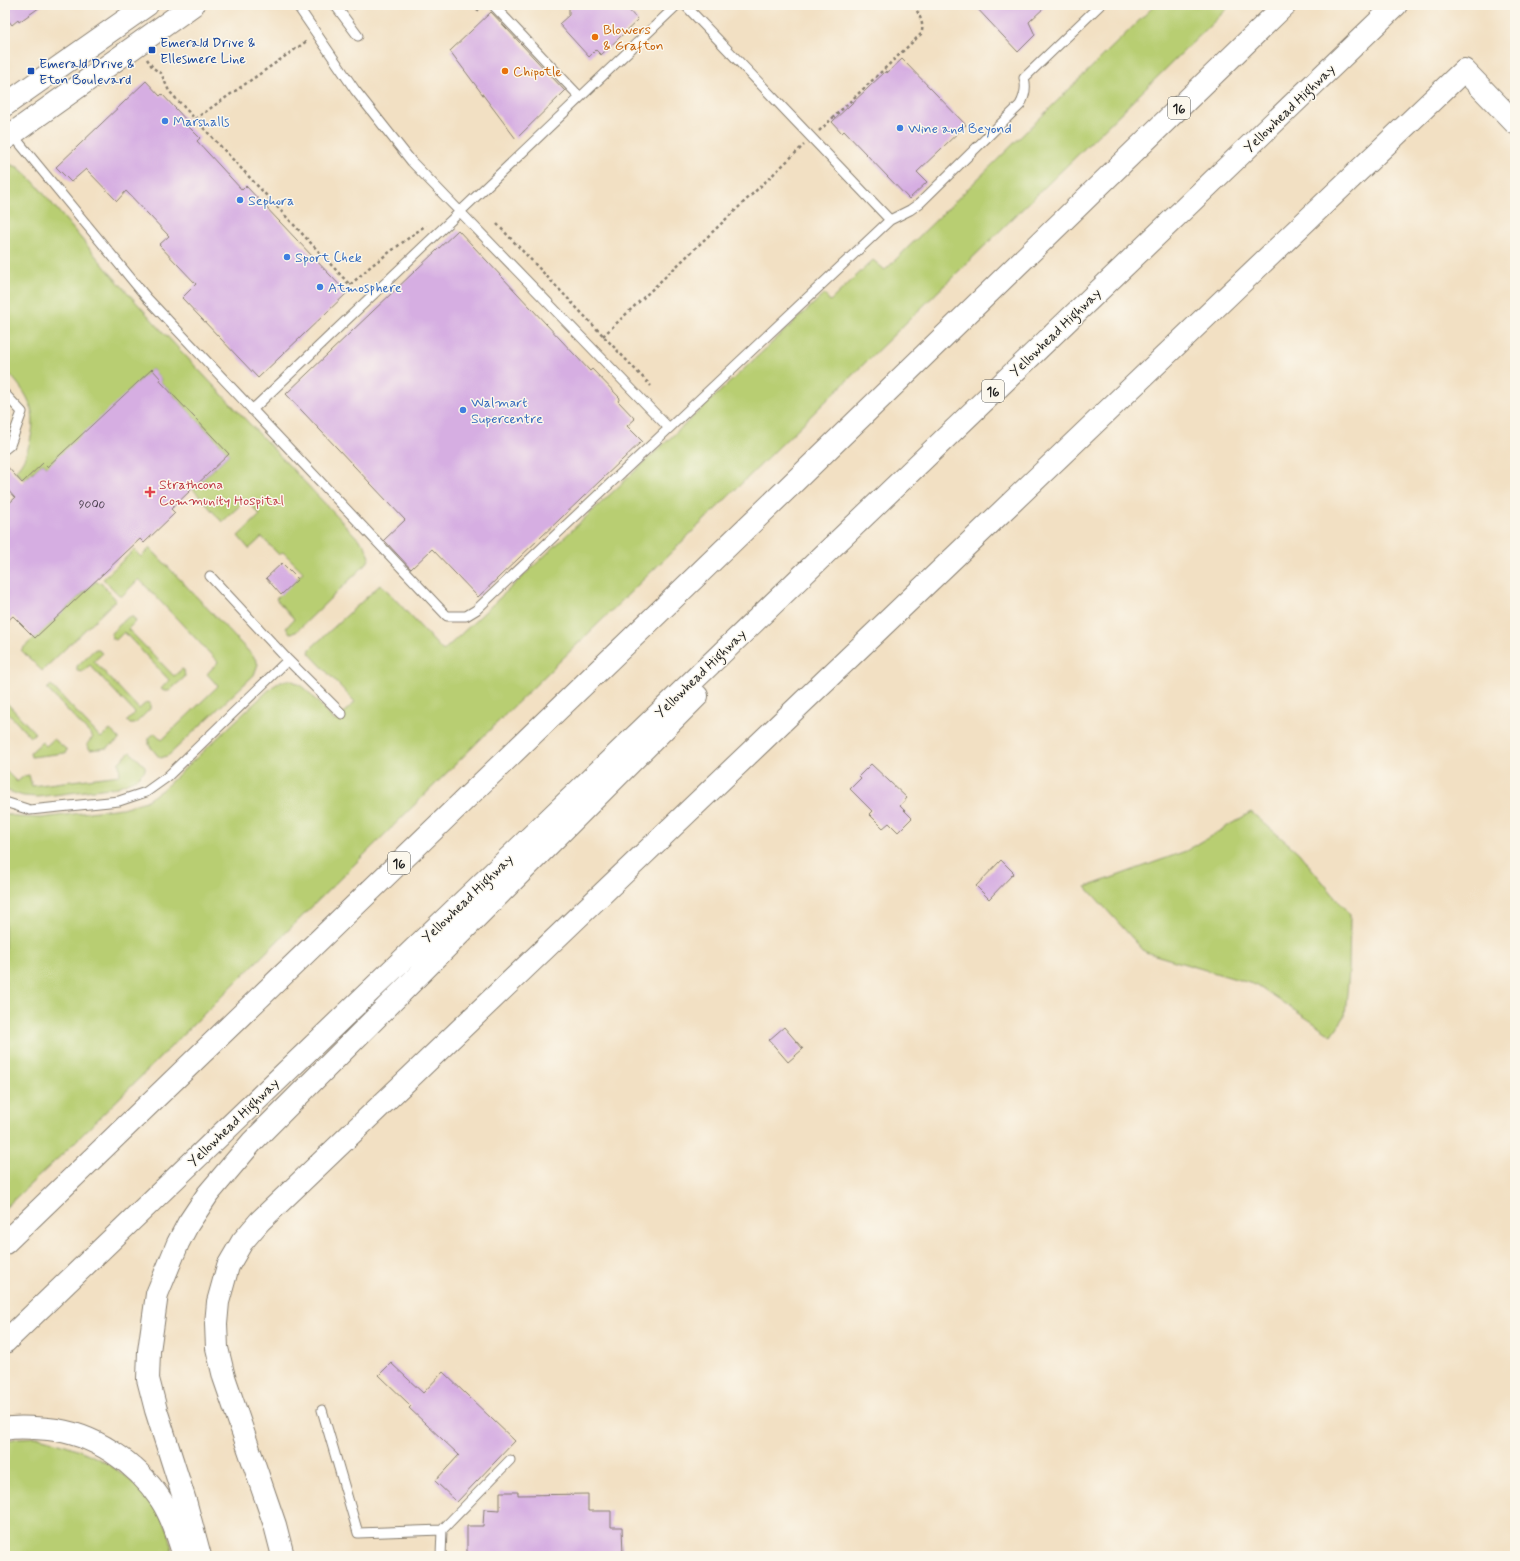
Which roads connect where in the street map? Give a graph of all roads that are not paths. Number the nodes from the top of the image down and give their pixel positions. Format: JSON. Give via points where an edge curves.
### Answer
{"nodes":[{"id":1,"x":147,"y":5,"type":"edge"},
{"id":2,"x":193,"y":5,"type":"edge"},
{"id":3,"x":297,"y":5,"type":"edge"},
{"id":4,"x":335,"y":5,"type":"edge"},
{"id":5,"x":494,"y":5,"type":"edge"},
{"id":6,"x":677,"y":5,"type":"edge"},
{"id":7,"x":685,"y":5,"type":"edge"},
{"id":8,"x":1100,"y":5,"type":"edge"},
{"id":9,"x":1285,"y":5,"type":"edge"},
{"id":10,"x":1396,"y":5,"type":"edge"},
{"id":11,"x":358,"y":36,"type":"dead end"},
{"id":12,"x":580,"y":97,"type":"junction"},
{"id":13,"x":5,"y":105,"type":"edge"},
{"id":14,"x":1515,"y":123,"type":"edge"},
{"id":15,"x":8,"y":136,"type":"edge"},
{"id":16,"x":460,"y":211,"type":"junction"},
{"id":17,"x":890,"y":220,"type":"junction"},
{"id":18,"x":5,"y":394,"type":"edge"},
{"id":19,"x":252,"y":410,"type":"junction"},
{"id":20,"x":668,"y":427,"type":"junction"},
{"id":21,"x":5,"y":449,"type":"edge"},
{"id":22,"x":813,"y":564,"type":"junction"},
{"id":23,"x":210,"y":576,"type":"dead end"},
{"id":24,"x":288,"y":660,"type":"junction"},
{"id":25,"x":342,"y":714,"type":"dead end"},
{"id":26,"x":5,"y":802,"type":"edge"},
{"id":27,"x":5,"y":1243,"type":"edge"},
{"id":28,"x":5,"y":1342,"type":"edge"},
{"id":29,"x":322,"y":1410,"type":"dead end"},
{"id":30,"x":5,"y":1429,"type":"edge"},
{"id":31,"x":510,"y":1460,"type":"dead end"},
{"id":32,"x":442,"y":1530,"type":"junction"},
{"id":33,"x":184,"y":1556,"type":"edge"},
{"id":34,"x":200,"y":1556,"type":"edge"},
{"id":35,"x":283,"y":1556,"type":"edge"},
{"id":36,"x":441,"y":1556,"type":"edge"}],
"edges":[{"from":1,"to":13,"type":"main road"},
{"from":2,"to":15,"type":"main road"},
{"from":3,"to":16,"type":"lane","via":[[374,116],[412,162]]},
{"from":4,"to":11,"type":"lane"},
{"from":5,"to":12,"type":"lane"},
{"from":6,"to":12,"type":"lane"},
{"from":7,"to":17,"type":"lane"},
{"from":8,"to":17,"type":"lane","via":[[1024,78],[1026,85],[1020,105],[920,203]]},
{"from":9,"to":27,"type":"main road","number":"16"},
{"from":10,"to":22,"type":"main road","name":"Yellowhead Highway","number":"16"},
{"from":12,"to":16,"type":"lane"},
{"from":14,"to":35,"type":"main road","via":[[1464,70],[260,1221],[242,1242],[228,1266],[218,1302],[217,1348]]},
{"from":15,"to":19,"type":"lane","via":[[147,298]]},
{"from":16,"to":19,"type":"lane"},
{"from":16,"to":20,"type":"lane"},
{"from":17,"to":20,"type":"lane"},
{"from":18,"to":21,"type":"lane","via":[[22,412],[10,445]]},
{"from":19,"to":20,"type":"lane","via":[[447,616],[457,617],[466,616],[476,610]]},
{"from":22,"to":28,"type":"main road","name":"Yellowhead Highway","number":"16"},
{"from":22,"to":34,"type":"main road","via":[[720,674],[252,1142],[208,1194],[188,1224],[157,1294],[148,1379]]},
{"from":23,"to":24,"type":"lane"},
{"from":24,"to":25,"type":"lane"},
{"from":24,"to":26,"type":"lane","via":[[167,776],[146,792],[119,801],[30,810]]},
{"from":29,"to":32,"type":"lane","via":[[358,1533]]},
{"from":30,"to":33,"type":"main road","via":[[57,1430],[104,1446],[140,1475],[160,1499],[172,1521]]},
{"from":31,"to":32,"type":"lane"},
{"from":32,"to":36,"type":"lane"}]}
